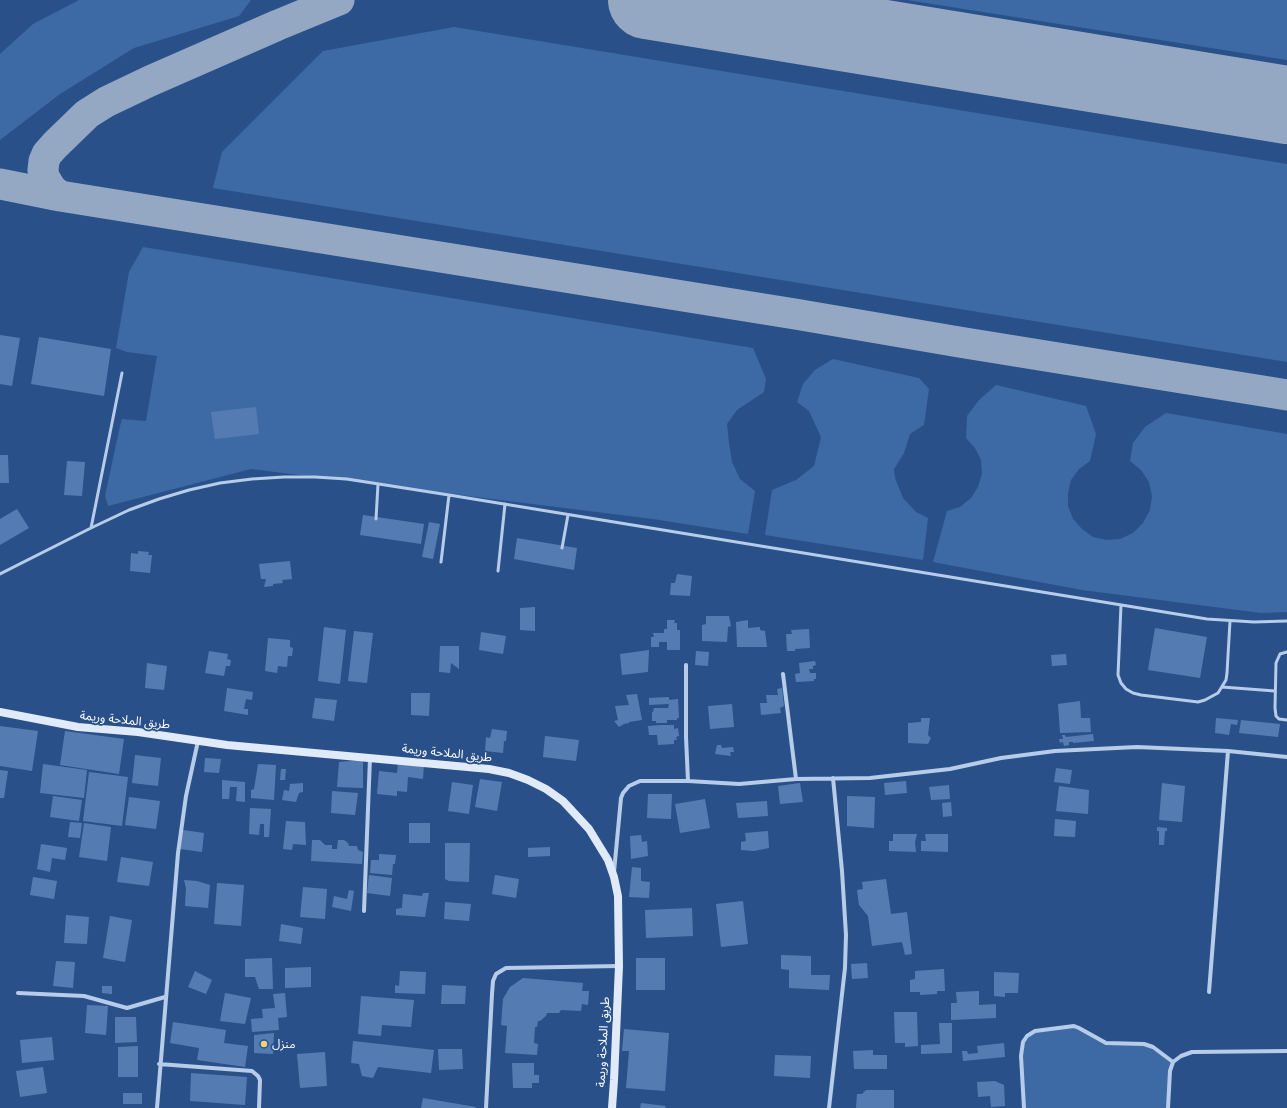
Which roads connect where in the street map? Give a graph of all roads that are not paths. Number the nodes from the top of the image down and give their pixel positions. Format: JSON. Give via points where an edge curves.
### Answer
{"nodes":[{"id":1,"x":122,"y":373,"type":"dead end"},
{"id":2,"x":378,"y":484,"type":"junction"},
{"id":3,"x":449,"y":495,"type":"junction"},
{"id":4,"x":505,"y":504,"type":"junction"},
{"id":5,"x":568,"y":515,"type":"junction"},
{"id":6,"x":376,"y":519,"type":"dead end"},
{"id":7,"x":91,"y":528,"type":"junction"},
{"id":8,"x":562,"y":548,"type":"dead end"},
{"id":9,"x":441,"y":562,"type":"dead end"},
{"id":10,"x":498,"y":570,"type":"dead end"},
{"id":11,"x":0,"y":574,"type":"edge"},
{"id":12,"x":1121,"y":605,"type":"junction"},
{"id":13,"x":1230,"y":621,"type":"junction"},
{"id":14,"x":1287,"y":621,"type":"edge"},
{"id":15,"x":1287,"y":652,"type":"edge"},
{"id":16,"x":686,"y":665,"type":"dead end"},
{"id":17,"x":783,"y":674,"type":"dead end"},
{"id":18,"x":1222,"y":687,"type":"junction"},
{"id":19,"x":1275,"y":691,"type":"junction"},
{"id":20,"x":0,"y":712,"type":"edge"},
{"id":21,"x":1287,"y":720,"type":"edge"},
{"id":22,"x":198,"y":741,"type":"junction"},
{"id":23,"x":1228,"y":751,"type":"junction"},
{"id":24,"x":1287,"y":757,"type":"edge"},
{"id":25,"x":370,"y":758,"type":"junction"},
{"id":26,"x":833,"y":778,"type":"junction"},
{"id":27,"x":796,"y":779,"type":"junction"},
{"id":28,"x":688,"y":781,"type":"junction"},
{"id":29,"x":614,"y":877,"type":"junction"},
{"id":30,"x":364,"y":911,"type":"dead end"},
{"id":31,"x":619,"y":966,"type":"junction"},
{"id":32,"x":1209,"y":992,"type":"dead end"},
{"id":33,"x":18,"y":993,"type":"dead end"},
{"id":34,"x":165,"y":997,"type":"junction"},
{"id":35,"x":1287,"y":1051,"type":"edge"},
{"id":36,"x":1173,"y":1062,"type":"junction"},
{"id":37,"x":159,"y":1064,"type":"junction"},
{"id":38,"x":157,"y":1108,"type":"edge"},
{"id":39,"x":259,"y":1108,"type":"edge"},
{"id":40,"x":486,"y":1108,"type":"edge"},
{"id":41,"x":612,"y":1108,"type":"edge"},
{"id":42,"x":829,"y":1108,"type":"edge"},
{"id":43,"x":1024,"y":1108,"type":"edge"},
{"id":44,"x":1168,"y":1108,"type":"edge"}],
"edges":[{"from":1,"to":7,"type":"lane"},
{"from":2,"to":3,"type":"lane"},
{"from":2,"to":6,"type":"lane"},
{"from":2,"to":7,"type":"lane","via":[[307,477],[220,483],[159,498]]},
{"from":3,"to":4,"type":"lane"},
{"from":3,"to":9,"type":"lane"},
{"from":4,"to":5,"type":"lane"},
{"from":4,"to":10,"type":"lane"},
{"from":5,"to":8,"type":"lane"},
{"from":5,"to":12,"type":"lane"},
{"from":7,"to":11,"type":"lane"},
{"from":12,"to":13,"type":"lane"},
{"from":12,"to":18,"type":"lane","via":[[1117,667],[1121,683],[1126,689],[1141,695],[1198,702],[1212,697]]},
{"from":13,"to":14,"type":"lane"},
{"from":13,"to":18,"type":"lane","via":[[1227,673]]},
{"from":15,"to":19,"type":"lane","via":[[1277,658]]},
{"from":16,"to":28,"type":"street"},
{"from":17,"to":27,"type":"street"},
{"from":18,"to":19,"type":"lane"},
{"from":19,"to":21,"type":"lane","via":[[1276,716]]},
{"from":20,"to":22,"type":"street","name":"طريق الملاحة وريمة","via":[[78,727]]},
{"from":22,"to":25,"type":"street","name":"طريق الملاحة وريمة"},
{"from":22,"to":34,"type":"street","via":[[186,796],[178,852]]},
{"from":23,"to":24,"type":"street"},
{"from":23,"to":26,"type":"street","via":[[1137,747],[1056,751],[1001,758],[950,769],[870,778]]},
{"from":23,"to":32,"type":"street"},
{"from":25,"to":29,"type":"street","name":"طريق الملاحة وريمة","via":[[489,769],[528,780],[563,801],[581,820],[600,845]]},
{"from":25,"to":30,"type":"street"},
{"from":26,"to":27,"type":"street"},
{"from":26,"to":42,"type":"street","via":[[846,935],[845,968]]},
{"from":27,"to":28,"type":"street","via":[[739,784]]},
{"from":28,"to":29,"type":"street","via":[[640,780],[625,789],[621,798]]},
{"from":29,"to":31,"type":"street","name":"طريق الملاحة وريمة","via":[[618,896]]},
{"from":31,"to":40,"type":"street","via":[[506,968],[496,974],[492,994]]},
{"from":31,"to":41,"type":"street","name":"طريق الملاحة وريمة"},
{"from":33,"to":34,"type":"street","via":[[84,996],[127,1008]]},
{"from":34,"to":37,"type":"street"},
{"from":35,"to":36,"type":"street","via":[[1192,1052]]},
{"from":36,"to":43,"type":"street","via":[[1153,1047],[1144,1044],[1106,1043],[1074,1026],[1035,1031],[1023,1042],[1021,1056]]},
{"from":36,"to":44,"type":"street","via":[[1170,1071]]},
{"from":37,"to":38,"type":"street"},
{"from":37,"to":39,"type":"street","via":[[252,1071],[260,1080]]}]}
